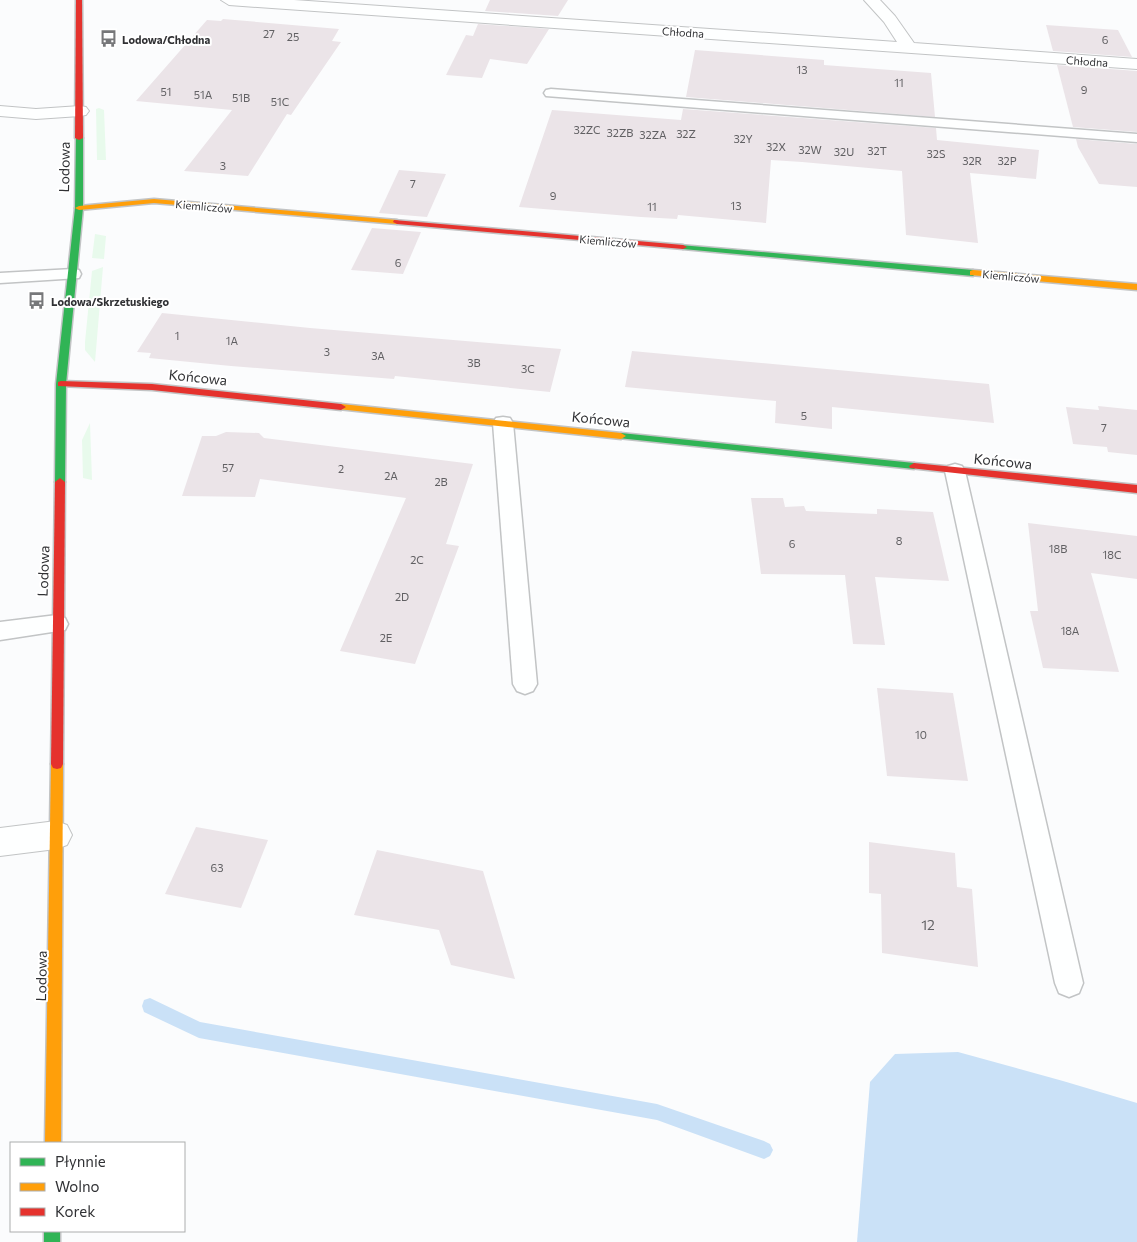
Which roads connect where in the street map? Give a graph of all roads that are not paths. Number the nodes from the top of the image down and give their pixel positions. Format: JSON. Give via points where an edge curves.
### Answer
{"nodes":[{"id":1,"x":79,"y":0,"type":"edge"},
{"id":2,"x":229,"y":0,"type":"edge"},
{"id":3,"x":872,"y":0,"type":"edge"},
{"id":4,"x":909,"y":48,"type":"junction"},
{"id":5,"x":1137,"y":64,"type":"edge"},
{"id":6,"x":552,"y":93,"type":"dead end"},
{"id":7,"x":0,"y":111,"type":"edge"},
{"id":8,"x":80,"y":111,"type":"junction"},
{"id":9,"x":1137,"y":138,"type":"edge"},
{"id":10,"x":79,"y":208,"type":"junction"},
{"id":11,"x":72,"y":274,"type":"junction"},
{"id":12,"x":0,"y":278,"type":"edge"},
{"id":13,"x":1137,"y":287,"type":"edge"},
{"id":14,"x":61,"y":384,"type":"junction"},
{"id":15,"x":504,"y":424,"type":"junction"},
{"id":16,"x":955,"y":471,"type":"junction"},
{"id":17,"x":1137,"y":490,"type":"edge"},
{"id":18,"x":57,"y":624,"type":"junction"},
{"id":19,"x":0,"y":631,"type":"edge"},
{"id":20,"x":525,"y":684,"type":"dead end"},
{"id":21,"x":56,"y":835,"type":"junction"},
{"id":22,"x":0,"y":842,"type":"edge"},
{"id":23,"x":1068,"y":982,"type":"dead end"},
{"id":24,"x":53,"y":1142,"type":"edge"}],
"edges":[{"from":1,"to":8,"type":"street","name":"Lodowa"},
{"from":2,"to":4,"type":"street","name":"Chłodna"},
{"from":3,"to":4,"type":"street","via":[[890,18]]},
{"from":4,"to":5,"type":"street","name":"Chłodna"},
{"from":6,"to":9,"type":"lane"},
{"from":7,"to":8,"type":"street","via":[[36,114]]},
{"from":8,"to":10,"type":"street","name":"Lodowa"},
{"from":10,"to":11,"type":"street","name":"Lodowa"},
{"from":10,"to":13,"type":"street","name":"Kiemliczów","via":[[154,201]]},
{"from":11,"to":12,"type":"lane"},
{"from":11,"to":14,"type":"street","name":"Lodowa"},
{"from":14,"to":15,"type":"street","name":"Końcowa","via":[[152,387]]},
{"from":14,"to":18,"type":"street","name":"Lodowa"},
{"from":15,"to":16,"type":"street","name":"Końcowa"},
{"from":15,"to":20,"type":"lane"},
{"from":16,"to":17,"type":"street","name":"Końcowa"},
{"from":16,"to":23,"type":"lane"},
{"from":18,"to":19,"type":"lane"},
{"from":18,"to":21,"type":"street","name":"Lodowa"},
{"from":21,"to":22,"type":"street"},
{"from":21,"to":24,"type":"street","name":"Lodowa"}]}
